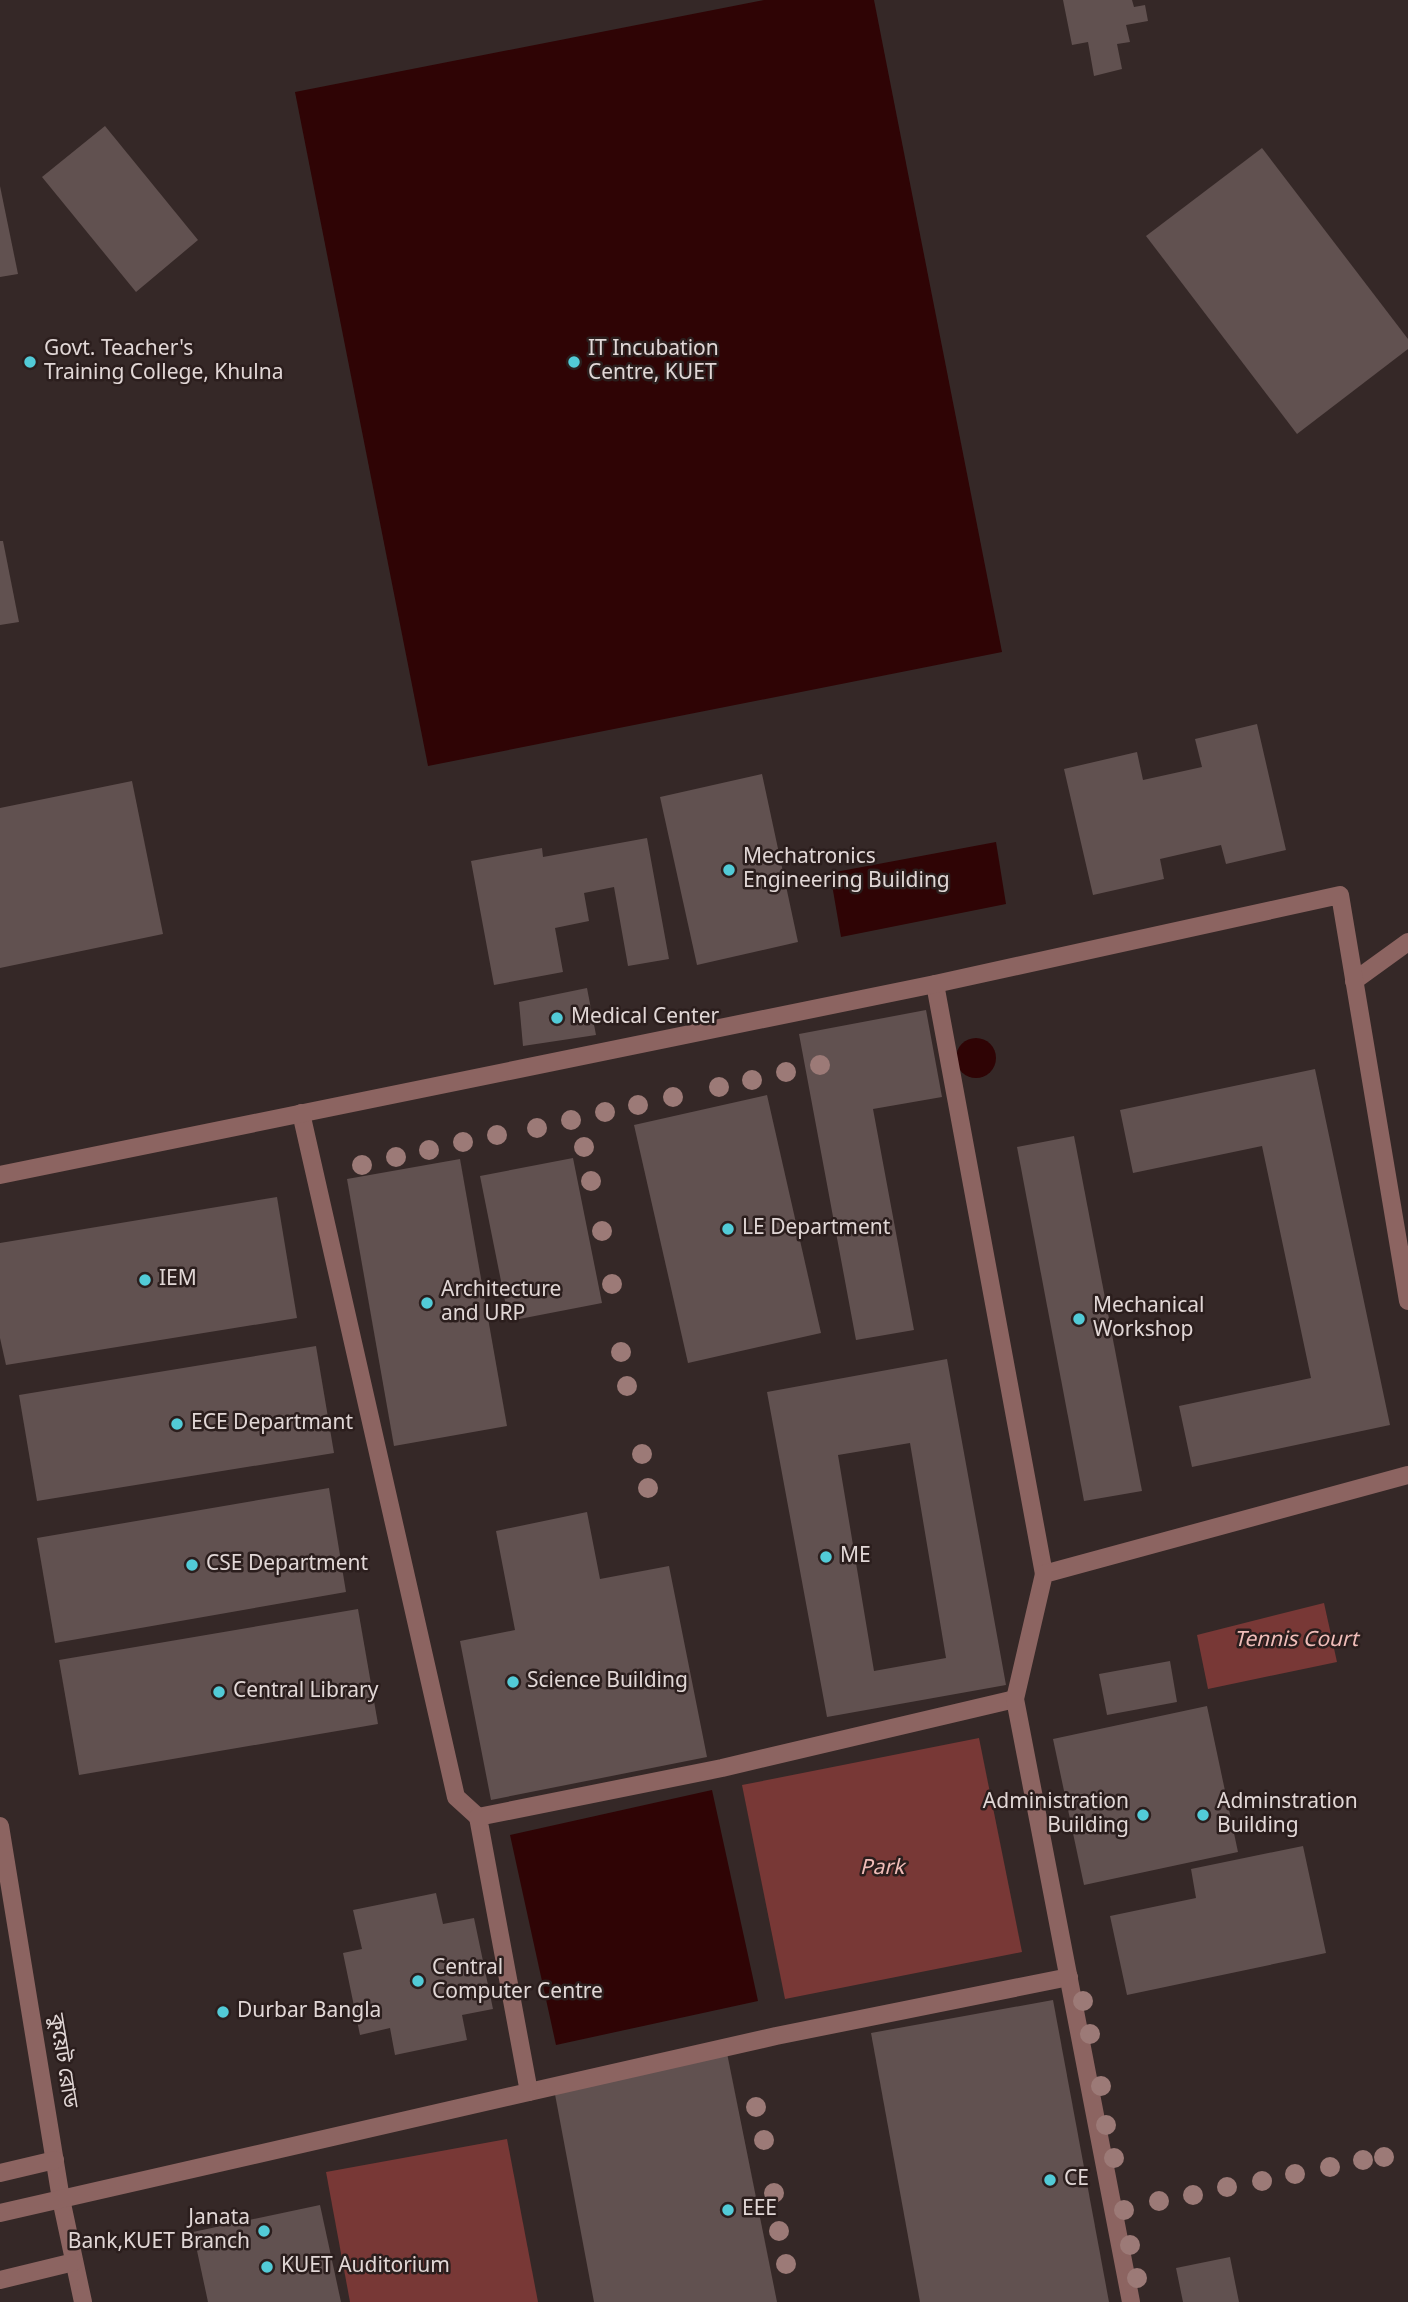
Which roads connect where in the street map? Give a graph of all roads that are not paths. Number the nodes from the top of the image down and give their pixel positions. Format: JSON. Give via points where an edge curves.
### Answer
{"nodes":[{"id":1,"x":1408,"y":942,"type":"edge"},
{"id":2,"x":1354,"y":981,"type":"junction"},
{"id":3,"x":934,"y":984,"type":"junction"},
{"id":4,"x":300,"y":1113,"type":"junction"},
{"id":5,"x":0,"y":1175,"type":"edge"},
{"id":6,"x":1408,"y":1301,"type":"edge"},
{"id":7,"x":1408,"y":1475,"type":"edge"},
{"id":8,"x":1044,"y":1574,"type":"junction"},
{"id":9,"x":1014,"y":1699,"type":"junction"},
{"id":10,"x":478,"y":1817,"type":"junction"},
{"id":11,"x":0,"y":1832,"type":"edge"},
{"id":12,"x":4,"y":1874,"type":"edge"},
{"id":13,"x":1069,"y":1977,"type":"junction"},
{"id":14,"x":529,"y":2092,"type":"junction"},
{"id":15,"x":55,"y":2160,"type":"junction"},
{"id":16,"x":0,"y":2172,"type":"edge"},
{"id":17,"x":61,"y":2199,"type":"junction"},
{"id":18,"x":0,"y":2213,"type":"edge"},
{"id":19,"x":74,"y":2262,"type":"junction"},
{"id":20,"x":0,"y":2280,"type":"edge"},
{"id":21,"x":83,"y":2302,"type":"edge"},
{"id":22,"x":1131,"y":2302,"type":"edge"}],
"edges":[{"from":1,"to":2,"type":"street"},
{"from":2,"to":3,"type":"street","via":[[1340,895]]},
{"from":2,"to":6,"type":"street"},
{"from":3,"to":4,"type":"street"},
{"from":3,"to":8,"type":"street"},
{"from":4,"to":5,"type":"street"},
{"from":4,"to":10,"type":"street","via":[[456,1797]]},
{"from":7,"to":8,"type":"street"},
{"from":8,"to":9,"type":"street"},
{"from":9,"to":10,"type":"street","via":[[722,1768]]},
{"from":9,"to":13,"type":"street"},
{"from":10,"to":14,"type":"street"},
{"from":11,"to":12,"type":"street","name":"কুয়েট রোড"},
{"from":12,"to":15,"type":"street","name":"কুয়েট রোড"},
{"from":13,"to":14,"type":"street"},
{"from":13,"to":22,"type":"street"},
{"from":14,"to":17,"type":"street"},
{"from":15,"to":16,"type":"street"},
{"from":15,"to":17,"type":"street","name":"কুয়েট রোড"},
{"from":17,"to":18,"type":"street"},
{"from":17,"to":19,"type":"street","name":"কুয়েট রোড"},
{"from":19,"to":20,"type":"street"},
{"from":19,"to":21,"type":"street","name":"কুয়েট রোড"}]}
